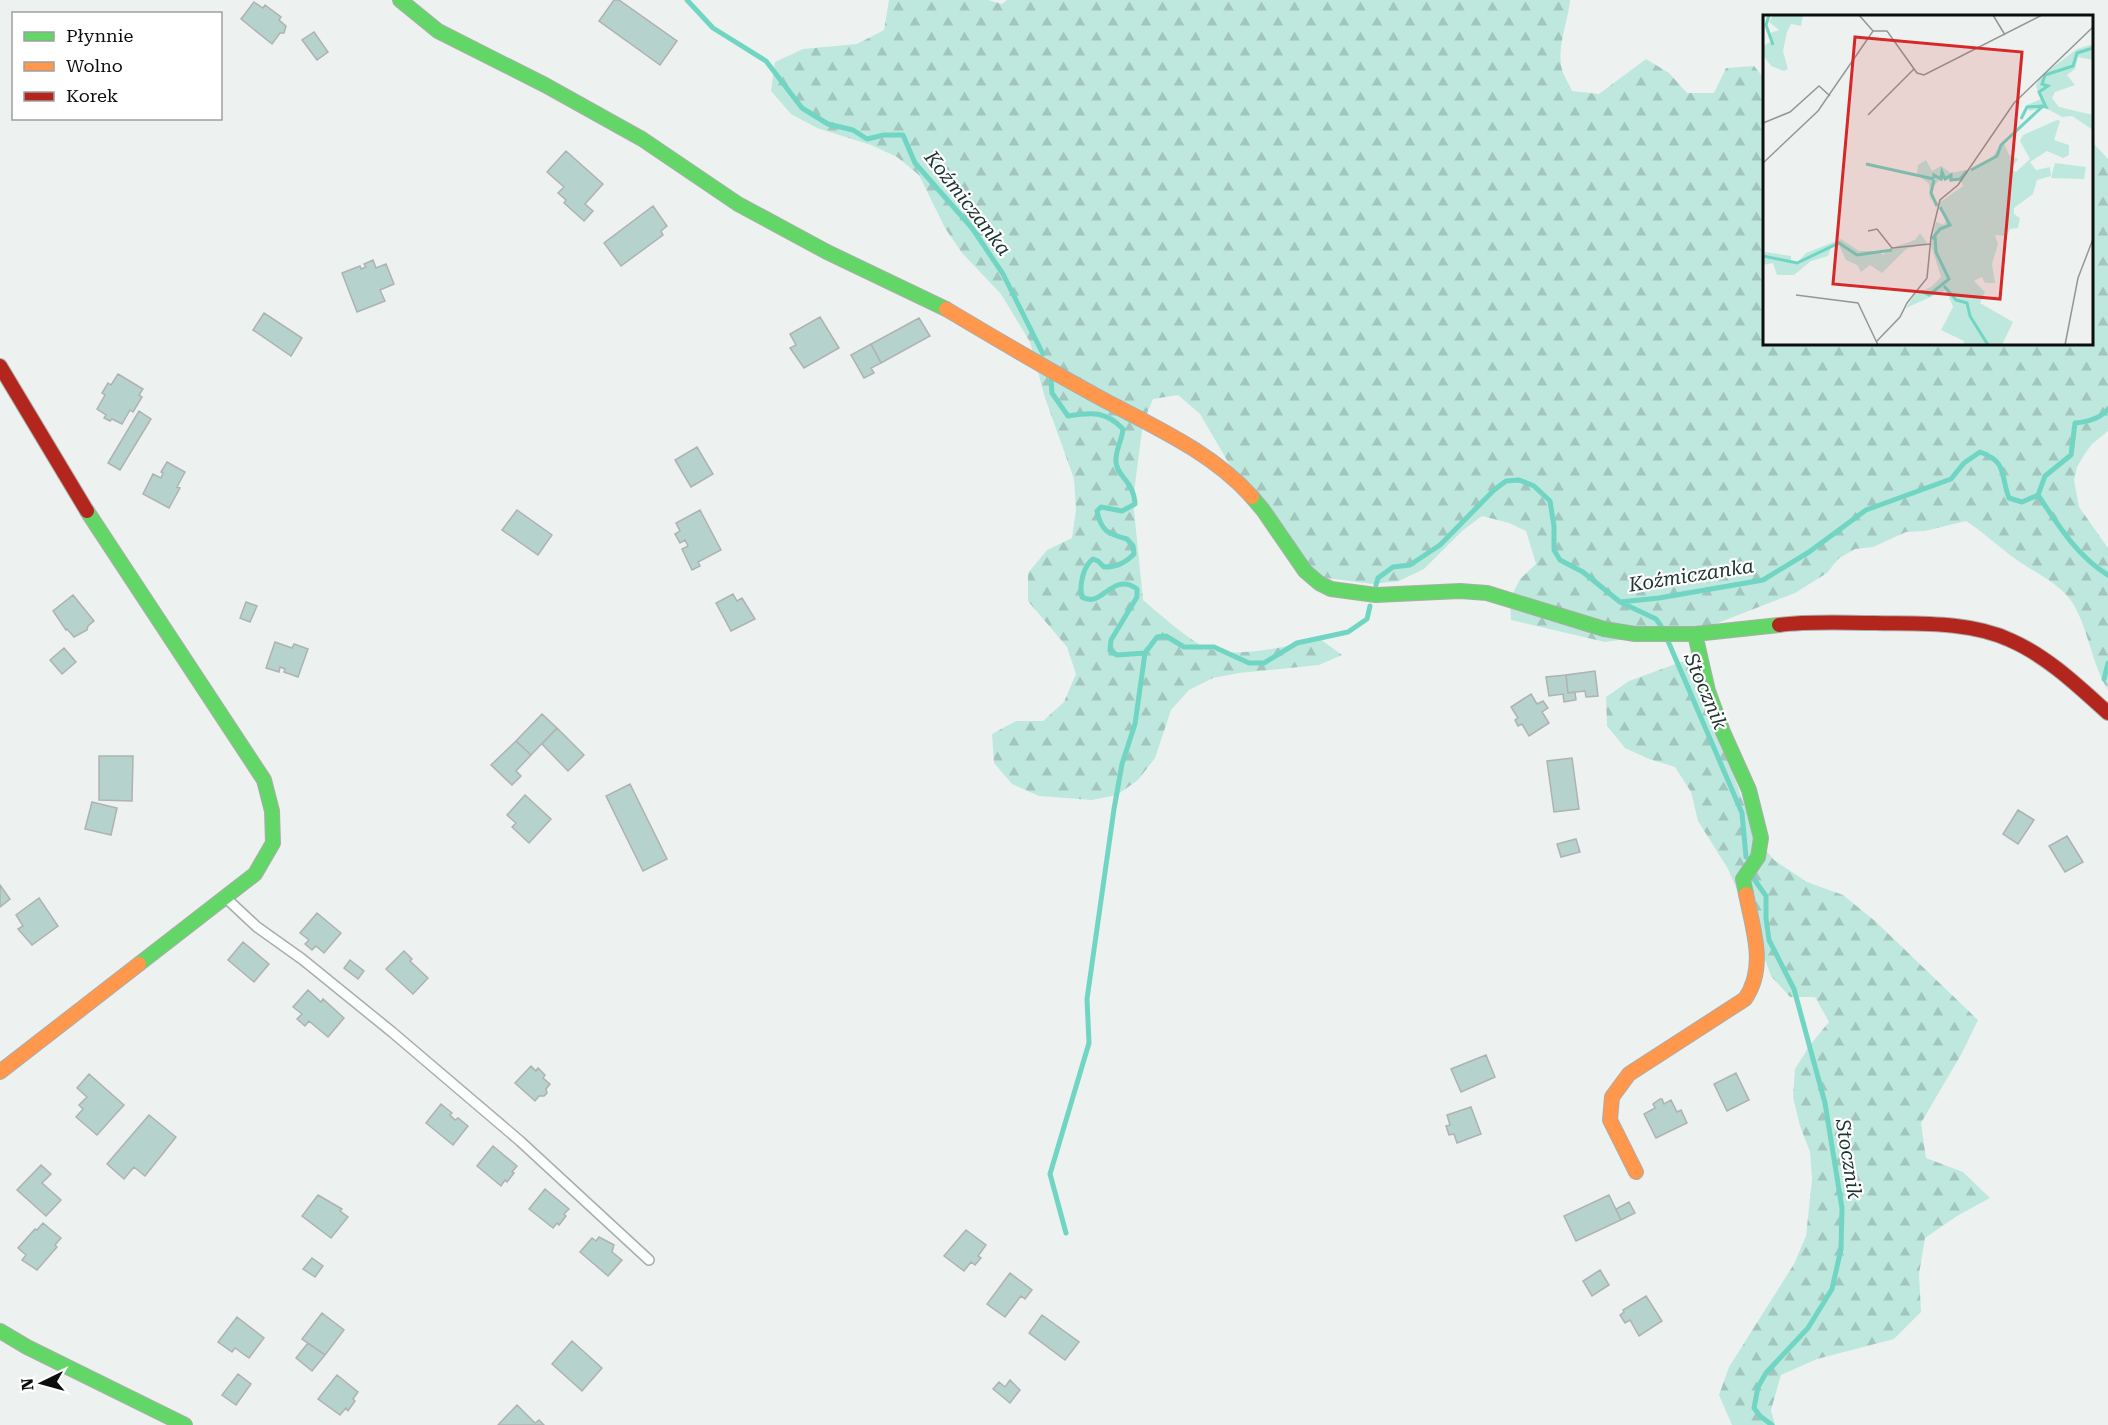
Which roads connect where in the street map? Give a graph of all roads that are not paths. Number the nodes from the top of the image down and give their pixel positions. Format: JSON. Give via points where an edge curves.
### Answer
{"nodes":[{"id":1,"x":400,"y":0,"type":"edge"},
{"id":2,"x":0,"y":366,"type":"edge"},
{"id":3,"x":1695,"y":634,"type":"junction"},
{"id":4,"x":2108,"y":713,"type":"edge"},
{"id":5,"x":226,"y":897,"type":"junction"},
{"id":6,"x":0,"y":1071,"type":"edge"},
{"id":7,"x":1636,"y":1172,"type":"dead end"},
{"id":8,"x":649,"y":1260,"type":"dead end"},
{"id":9,"x":0,"y":1331,"type":"edge"},
{"id":10,"x":185,"y":1425,"type":"edge"}],
"edges":[{"from":1,"to":3,"type":"street","via":[[438,31],[642,139],[747,208],[827,252],[935,302],[1022,355],[1176,439],[1242,486],[1294,556],[1319,583],[1331,589],[1376,595],[1487,593],[1604,629],[1635,634]]},
{"from":2,"to":5,"type":"street","via":[[98,530],[264,780],[272,811],[273,843],[255,874]]},
{"from":3,"to":4,"type":"street","via":[[1805,622],[1915,624],[1990,632],[2039,656]]},
{"from":3,"to":7,"type":"street","via":[[1708,691],[1749,790],[1761,838],[1758,856],[1743,879],[1758,955],[1754,986],[1745,999],[1629,1074],[1612,1097],[1610,1120]]},
{"from":5,"to":6,"type":"street"},
{"from":5,"to":8,"type":"lane","via":[[257,927],[392,1032],[520,1141]]},
{"from":9,"to":10,"type":"street"}]}
